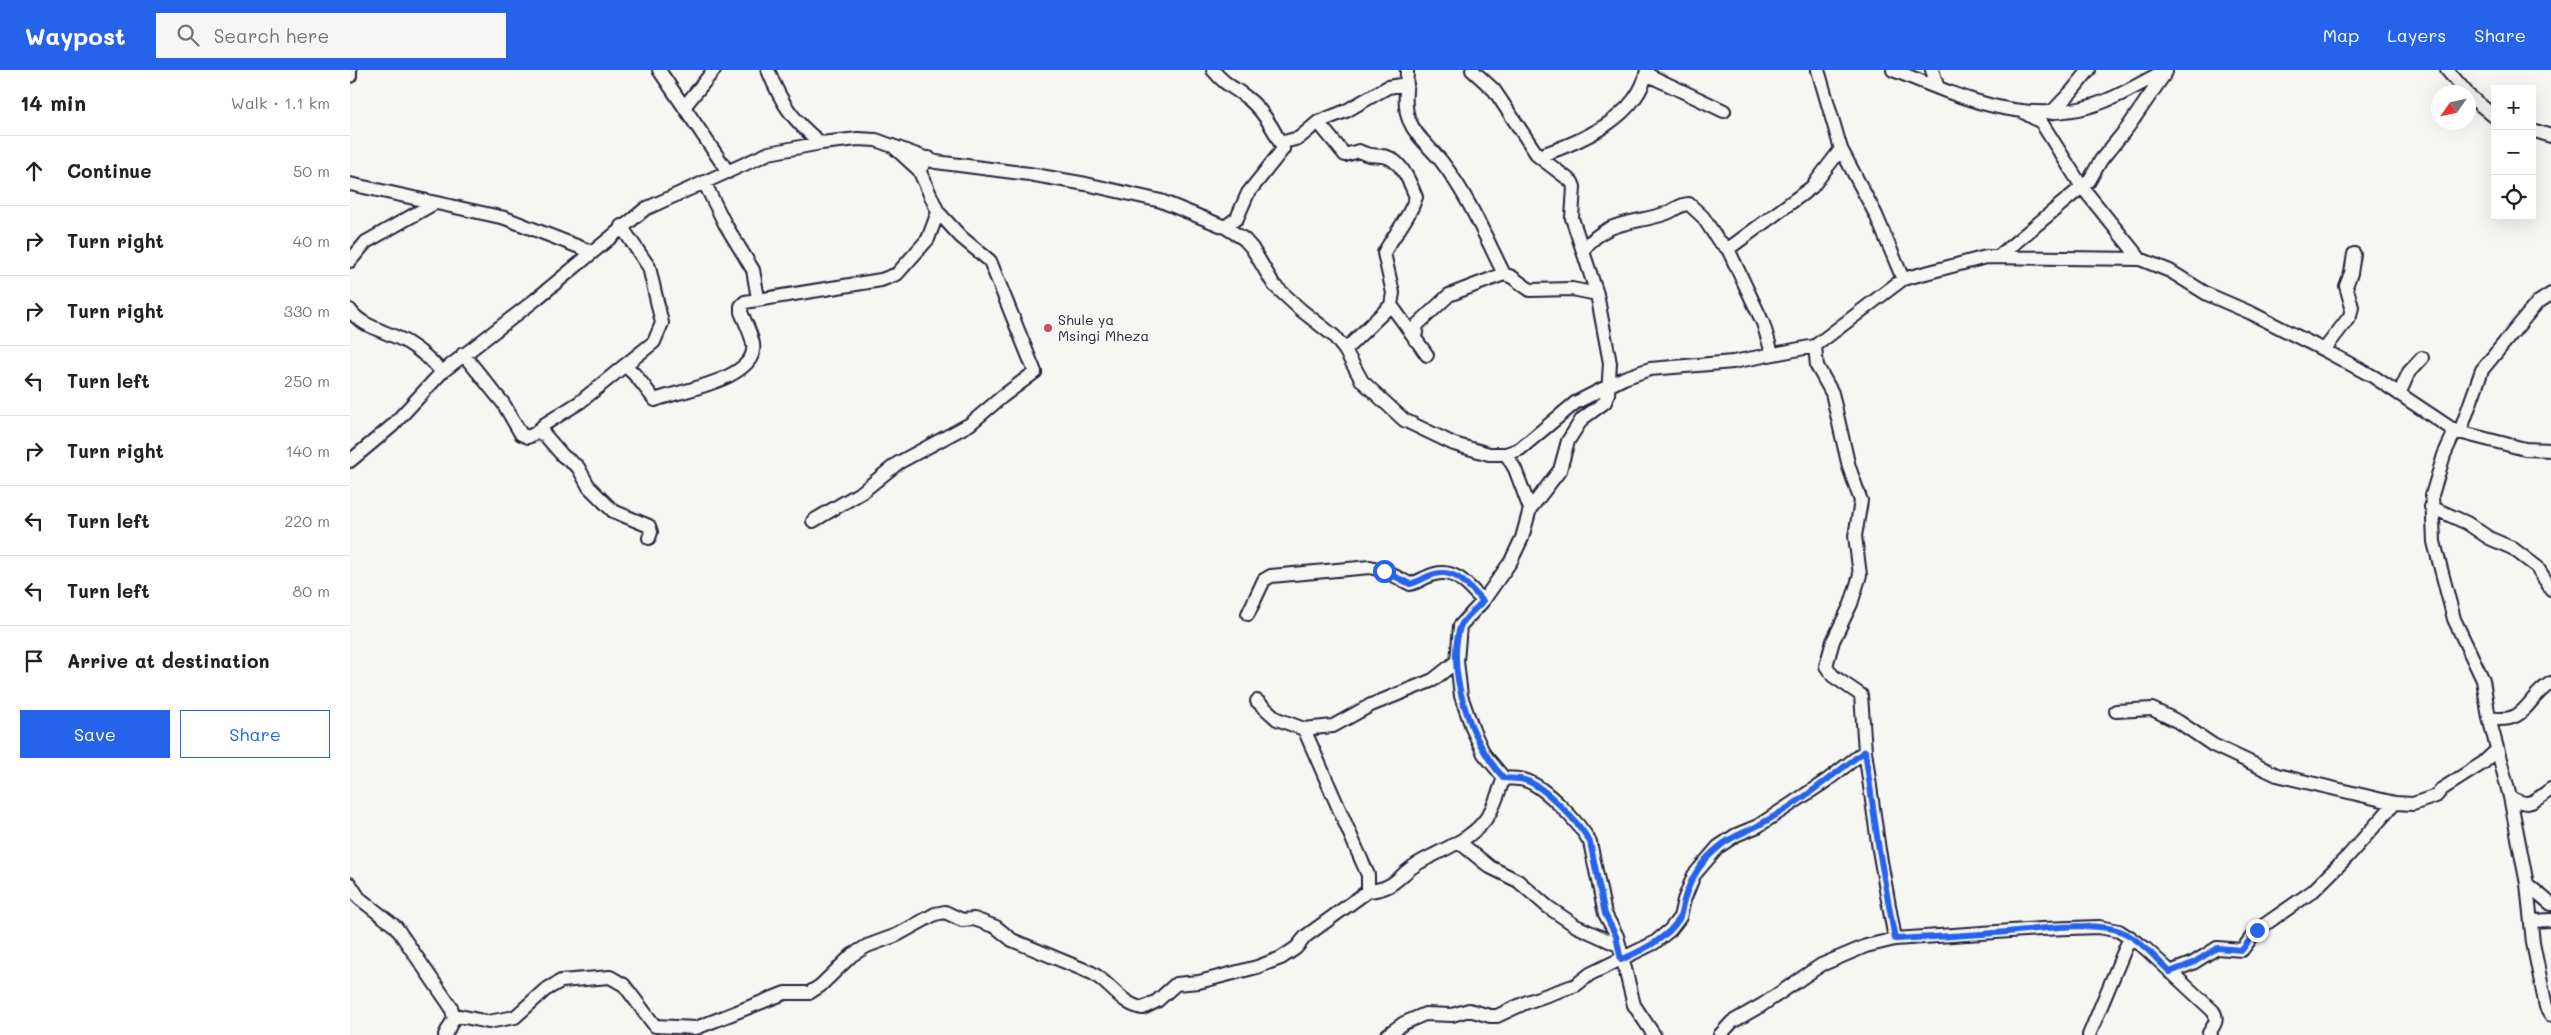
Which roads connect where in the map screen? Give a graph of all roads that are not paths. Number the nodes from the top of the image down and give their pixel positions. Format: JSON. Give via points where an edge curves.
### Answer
{"nodes":[{"id":1,"x":350,"y":70,"type":"edge"},
{"id":2,"x":659,"y":70,"type":"edge"},
{"id":3,"x":714,"y":70,"type":"edge"},
{"id":4,"x":768,"y":70,"type":"edge"},
{"id":5,"x":1213,"y":70,"type":"edge"},
{"id":6,"x":1407,"y":70,"type":"edge"},
{"id":7,"x":1472,"y":70,"type":"edge"},
{"id":8,"x":1818,"y":70,"type":"edge"},
{"id":9,"x":1892,"y":70,"type":"edge"},
{"id":10,"x":1932,"y":70,"type":"edge"},
{"id":11,"x":2088,"y":70,"type":"edge"},
{"id":12,"x":2167,"y":70,"type":"edge"},
{"id":13,"x":2447,"y":70,"type":"edge"},
{"id":14,"x":1646,"y":72,"type":"edge"},
{"id":15,"x":350,"y":76,"type":"edge"},
{"id":16,"x":1407,"y":84,"type":"junction"},
{"id":17,"x":2460,"y":85,"type":"edge"},
{"id":18,"x":1938,"y":88,"type":"junction"},
{"id":19,"x":2476,"y":101,"type":"edge"},
{"id":20,"x":684,"y":108,"type":"junction"},
{"id":21,"x":1724,"y":111,"type":"dead end"},
{"id":22,"x":2022,"y":111,"type":"junction"},
{"id":23,"x":2051,"y":112,"type":"junction"},
{"id":24,"x":2491,"y":113,"type":"edge"},
{"id":25,"x":1318,"y":122,"type":"junction"},
{"id":26,"x":2536,"y":131,"type":"edge"},
{"id":27,"x":2048,"y":132,"type":"junction"},
{"id":28,"x":2551,"y":136,"type":"edge"},
{"id":29,"x":821,"y":143,"type":"junction"},
{"id":30,"x":1280,"y":143,"type":"junction"},
{"id":31,"x":891,"y":144,"type":"junction"},
{"id":32,"x":1841,"y":149,"type":"junction"},
{"id":33,"x":1538,"y":156,"type":"junction"},
{"id":34,"x":929,"y":158,"type":"junction"},
{"id":35,"x":919,"y":170,"type":"junction"},
{"id":36,"x":728,"y":172,"type":"junction"},
{"id":37,"x":704,"y":182,"type":"junction"},
{"id":38,"x":350,"y":184,"type":"edge"},
{"id":39,"x":2082,"y":187,"type":"junction"},
{"id":40,"x":433,"y":204,"type":"junction"},
{"id":41,"x":938,"y":212,"type":"junction"},
{"id":42,"x":621,"y":226,"type":"junction"},
{"id":43,"x":1225,"y":227,"type":"junction"},
{"id":44,"x":1728,"y":249,"type":"junction"},
{"id":45,"x":1583,"y":250,"type":"junction"},
{"id":46,"x":592,"y":252,"type":"junction"},
{"id":47,"x":2354,"y":254,"type":"dead end"},
{"id":48,"x":1998,"y":257,"type":"junction"},
{"id":49,"x":2140,"y":259,"type":"junction"},
{"id":50,"x":350,"y":261,"type":"edge"},
{"id":51,"x":1504,"y":274,"type":"junction"},
{"id":52,"x":1903,"y":279,"type":"junction"},
{"id":53,"x":1597,"y":294,"type":"junction"},
{"id":54,"x":2551,"y":294,"type":"edge"},
{"id":55,"x":758,"y":298,"type":"junction"},
{"id":56,"x":1390,"y":305,"type":"junction"},
{"id":57,"x":350,"y":310,"type":"edge"},
{"id":58,"x":1415,"y":340,"type":"junction"},
{"id":59,"x":1815,"y":346,"type":"junction"},
{"id":60,"x":1345,"y":350,"type":"junction"},
{"id":61,"x":2324,"y":350,"type":"junction"},
{"id":62,"x":463,"y":354,"type":"junction"},
{"id":63,"x":1772,"y":354,"type":"junction"},
{"id":64,"x":1427,"y":355,"type":"dead end"},
{"id":65,"x":2422,"y":358,"type":"dead end"},
{"id":66,"x":624,"y":366,"type":"junction"},
{"id":67,"x":442,"y":372,"type":"junction"},
{"id":68,"x":1609,"y":386,"type":"junction"},
{"id":69,"x":2399,"y":394,"type":"junction"},
{"id":70,"x":2458,"y":432,"type":"junction"},
{"id":71,"x":536,"y":433,"type":"junction"},
{"id":72,"x":2551,"y":450,"type":"edge"},
{"id":73,"x":1506,"y":454,"type":"junction"},
{"id":74,"x":350,"y":461,"type":"edge"},
{"id":75,"x":2431,"y":507,"type":"junction"},
{"id":76,"x":1530,"y":509,"type":"junction"},
{"id":77,"x":813,"y":521,"type":"dead end"},
{"id":78,"x":650,"y":538,"type":"dead end"},
{"id":79,"x":2551,"y":589,"type":"edge"},
{"id":80,"x":1483,"y":601,"type":"junction"},
{"id":81,"x":1248,"y":614,"type":"dead end"},
{"id":82,"x":1457,"y":661,"type":"junction"},
{"id":83,"x":2551,"y":683,"type":"edge"},
{"id":84,"x":1257,"y":701,"type":"dead end"},
{"id":85,"x":2116,"y":711,"type":"dead end"},
{"id":86,"x":2489,"y":718,"type":"junction"},
{"id":87,"x":1304,"y":729,"type":"junction"},
{"id":88,"x":1865,"y":751,"type":"junction"},
{"id":89,"x":2496,"y":751,"type":"junction"},
{"id":90,"x":1504,"y":778,"type":"junction"},
{"id":91,"x":2551,"y":789,"type":"edge"},
{"id":92,"x":2510,"y":797,"type":"junction"},
{"id":93,"x":2395,"y":803,"type":"junction"},
{"id":94,"x":1459,"y":842,"type":"junction"},
{"id":95,"x":350,"y":884,"type":"edge"},
{"id":96,"x":2527,"y":884,"type":"junction"},
{"id":97,"x":1368,"y":891,"type":"junction"},
{"id":98,"x":2551,"y":904,"type":"edge"},
{"id":99,"x":2551,"y":920,"type":"edge"},
{"id":100,"x":2531,"y":921,"type":"junction"},
{"id":101,"x":2130,"y":937,"type":"junction"},
{"id":102,"x":1895,"y":939,"type":"junction"},
{"id":103,"x":1618,"y":945,"type":"junction"},
{"id":104,"x":1621,"y":960,"type":"junction"},
{"id":105,"x":2170,"y":972,"type":"junction"},
{"id":106,"x":2551,"y":1016,"type":"edge"},
{"id":107,"x":454,"y":1018,"type":"junction"},
{"id":108,"x":446,"y":1034,"type":"edge"},
{"id":109,"x":1387,"y":1035,"type":"edge"},
{"id":110,"x":1654,"y":1035,"type":"edge"},
{"id":111,"x":1720,"y":1035,"type":"edge"},
{"id":112,"x":2089,"y":1035,"type":"edge"},
{"id":113,"x":2211,"y":1035,"type":"edge"}],
"edges":[{"from":1,"to":15,"type":"street"},
{"from":2,"to":20,"type":"street"},
{"from":3,"to":20,"type":"street"},
{"from":4,"to":29,"type":"street","via":[[778,96],[796,122]]},
{"from":5,"to":30,"type":"street","via":[[1225,84],[1256,106]]},
{"from":6,"to":16,"type":"street"},
{"from":7,"to":33,"type":"street","via":[[1494,90]]},
{"from":8,"to":32,"type":"street"},
{"from":9,"to":18,"type":"street"},
{"from":10,"to":18,"type":"street"},
{"from":11,"to":23,"type":"street"},
{"from":12,"to":23,"type":"street","via":[[2108,99],[2080,109]]},
{"from":12,"to":39,"type":"street","via":[[2101,160],[2089,182]]},
{"from":13,"to":17,"type":"street"},
{"from":14,"to":21,"type":"street"},
{"from":14,"to":33,"type":"street","via":[[1633,101],[1593,135]]},
{"from":16,"to":25,"type":"street","via":[[1388,87],[1346,111]]},
{"from":16,"to":51,"type":"street","via":[[1409,120],[1468,202]]},
{"from":18,"to":22,"type":"street","via":[[1972,102]]},
{"from":19,"to":24,"type":"street"},
{"from":20,"to":36,"type":"street"},
{"from":22,"to":23,"type":"street"},
{"from":22,"to":27,"type":"street","via":[[2041,122]]},
{"from":23,"to":27,"type":"street","via":[[2046,120]]},
{"from":25,"to":30,"type":"street","via":[[1299,138]]},
{"from":25,"to":56,"type":"street","via":[[1345,155],[1359,151],[1370,157],[1393,159],[1413,189],[1415,200],[1402,229],[1384,253],[1393,293]]},
{"from":26,"to":28,"type":"street"},
{"from":27,"to":39,"type":"street"},
{"from":29,"to":31,"type":"street","via":[[858,139]]},
{"from":29,"to":36,"type":"street","via":[[770,154]]},
{"from":30,"to":43,"type":"street","via":[[1283,149],[1280,154],[1248,193],[1237,218]]},
{"from":31,"to":34,"type":"street"},
{"from":31,"to":35,"type":"street"},
{"from":32,"to":44,"type":"street","via":[[1812,187]]},
{"from":32,"to":52,"type":"street","via":[[1876,214]]},
{"from":33,"to":45,"type":"street","via":[[1574,186],[1572,218]]},
{"from":34,"to":35,"type":"street"},
{"from":34,"to":43,"type":"street","via":[[964,167],[1067,180],[1161,200]]},
{"from":35,"to":41,"type":"street"},
{"from":36,"to":37,"type":"street"},
{"from":37,"to":42,"type":"street","via":[[645,209]]},
{"from":37,"to":55,"type":"street","via":[[724,224],[753,270]]},
{"from":38,"to":40,"type":"street"},
{"from":39,"to":48,"type":"street"},
{"from":39,"to":49,"type":"street"},
{"from":40,"to":46,"type":"street","via":[[506,218]]},
{"from":40,"to":50,"type":"street","via":[[366,242]]},
{"from":41,"to":55,"type":"street","via":[[928,239],[897,274],[882,280]]},
{"from":41,"to":77,"type":"street","via":[[990,261],[1035,372],[970,424],[898,463],[862,492]]},
{"from":42,"to":46,"type":"street"},
{"from":42,"to":66,"type":"street","via":[[649,268],[662,323],[654,342]]},
{"from":43,"to":60,"type":"street","via":[[1252,248],[1274,285],[1334,336]]},
{"from":44,"to":45,"type":"street","via":[[1718,240],[1704,217],[1684,204],[1668,213],[1608,227],[1590,240]]},
{"from":44,"to":63,"type":"street","via":[[1763,323]]},
{"from":45,"to":53,"type":"street"},
{"from":46,"to":62,"type":"street"},
{"from":47,"to":61,"type":"street","via":[[2346,286],[2352,307],[2350,316]]},
{"from":48,"to":49,"type":"street"},
{"from":48,"to":52,"type":"street","via":[[1986,256]]},
{"from":49,"to":61,"type":"street","via":[[2164,268],[2207,294]]},
{"from":51,"to":53,"type":"street","via":[[1530,290],[1572,289]]},
{"from":51,"to":58,"type":"street","via":[[1449,295],[1417,325]]},
{"from":52,"to":59,"type":"street"},
{"from":53,"to":68,"type":"street","via":[[1610,363]]},
{"from":54,"to":70,"type":"street","via":[[2537,303],[2482,370]]},
{"from":55,"to":66,"type":"street","via":[[741,306],[754,346],[750,358],[744,366],[719,382],[656,400],[643,388],[630,368]]},
{"from":56,"to":58,"type":"street"},
{"from":56,"to":60,"type":"street"},
{"from":57,"to":67,"type":"street","via":[[369,325],[408,343]]},
{"from":58,"to":64,"type":"street"},
{"from":59,"to":63,"type":"street"},
{"from":59,"to":88,"type":"street","via":[[1817,366],[1832,393],[1849,467],[1861,501],[1855,536],[1860,575],[1826,666],[1833,676],[1861,696]]},
{"from":60,"to":73,"type":"street","via":[[1362,381],[1404,420],[1454,444],[1489,454]]},
{"from":61,"to":69,"type":"street"},
{"from":62,"to":67,"type":"street"},
{"from":62,"to":71,"type":"street","via":[[502,403],[521,434],[528,437]]},
{"from":63,"to":68,"type":"street","via":[[1733,362],[1650,369]]},
{"from":65,"to":69,"type":"street","via":[[2409,372]]},
{"from":66,"to":71,"type":"street"},
{"from":67,"to":74,"type":"street","via":[[392,426]]},
{"from":68,"to":73,"type":"street","via":[[1575,403],[1530,442]]},
{"from":68,"to":76,"type":"street","via":[[1605,402],[1582,419],[1568,441],[1560,470]]},
{"from":69,"to":70,"type":"street"},
{"from":70,"to":72,"type":"street","via":[[2525,449]]},
{"from":70,"to":75,"type":"street","via":[[2444,454]]},
{"from":71,"to":78,"type":"street","via":[[549,438],[563,456],[578,467],[589,487],[613,512],[649,526]]},
{"from":73,"to":76,"type":"street"},
{"from":75,"to":79,"type":"street","via":[[2512,548],[2537,567]]},
{"from":75,"to":86,"type":"street","via":[[2434,542],[2454,619],[2483,680]]},
{"from":76,"to":80,"type":"street","via":[[1511,561]]},
{"from":80,"to":81,"type":"street","via":[[1460,578],[1444,572],[1410,584],[1370,567],[1271,576],[1264,580]]},
{"from":80,"to":82,"type":"street","via":[[1460,626]]},
{"from":82,"to":87,"type":"street","via":[[1433,680],[1371,705],[1333,726]]},
{"from":82,"to":90,"type":"street","via":[[1461,696],[1473,730],[1484,754]]},
{"from":83,"to":86,"type":"street","via":[[2522,714],[2499,720]]},
{"from":84,"to":87,"type":"street","via":[[1277,719]]},
{"from":85,"to":93,"type":"street","via":[[2152,709],[2179,722],[2212,745],[2277,775]]},
{"from":86,"to":89,"type":"street"},
{"from":87,"to":97,"type":"street","via":[[1368,875]]},
{"from":88,"to":102,"type":"street"},
{"from":88,"to":104,"type":"street","via":[[1826,782],[1758,826],[1718,847],[1694,875],[1680,918],[1670,930],[1654,943]]},
{"from":89,"to":92,"type":"street"},
{"from":89,"to":93,"type":"street","via":[[2436,796],[2413,804]]},
{"from":90,"to":94,"type":"street","via":[[1489,815]]},
{"from":90,"to":103,"type":"street","via":[[1524,780],[1540,788],[1584,832],[1590,842],[1605,914]]},
{"from":91,"to":92,"type":"street","via":[[2527,804]]},
{"from":92,"to":96,"type":"street"},
{"from":93,"to":105,"type":"street","via":[[2313,891],[2257,930],[2242,950],[2217,948]]},
{"from":94,"to":97,"type":"street","via":[[1416,865],[1394,884]]},
{"from":94,"to":103,"type":"street","via":[[1490,867],[1518,881],[1576,926]]},
{"from":95,"to":107,"type":"street","via":[[359,898],[396,927],[451,1007]]},
{"from":96,"to":98,"type":"street"},
{"from":96,"to":100,"type":"street"},
{"from":97,"to":107,"type":"street","via":[[1281,958],[1258,968],[1176,984],[1157,1001],[1142,1008],[1130,1004],[1092,973],[1012,940],[996,927],[974,919],[962,920],[945,912],[867,946],[809,993],[785,993],[696,1028],[656,1026],[624,985],[610,977],[561,981],[545,990],[515,1017],[488,1022],[460,1016]]},
{"from":99,"to":100,"type":"street"},
{"from":100,"to":106,"type":"street","via":[[2546,1007]]},
{"from":101,"to":102,"type":"street","via":[[2100,927]]},
{"from":101,"to":105,"type":"street"},
{"from":101,"to":112,"type":"street"},
{"from":102,"to":111,"type":"street","via":[[1866,946],[1822,965],[1732,1022]]},
{"from":103,"to":104,"type":"street"},
{"from":104,"to":109,"type":"street","via":[[1590,974],[1576,985],[1497,1016],[1469,1010],[1446,1016],[1425,1014]]},
{"from":104,"to":110,"type":"street","via":[[1634,1005]]},
{"from":105,"to":113,"type":"street","via":[[2214,1011],[2216,1022],[2209,1033]]},
{"from":107,"to":108,"type":"street"}]}
